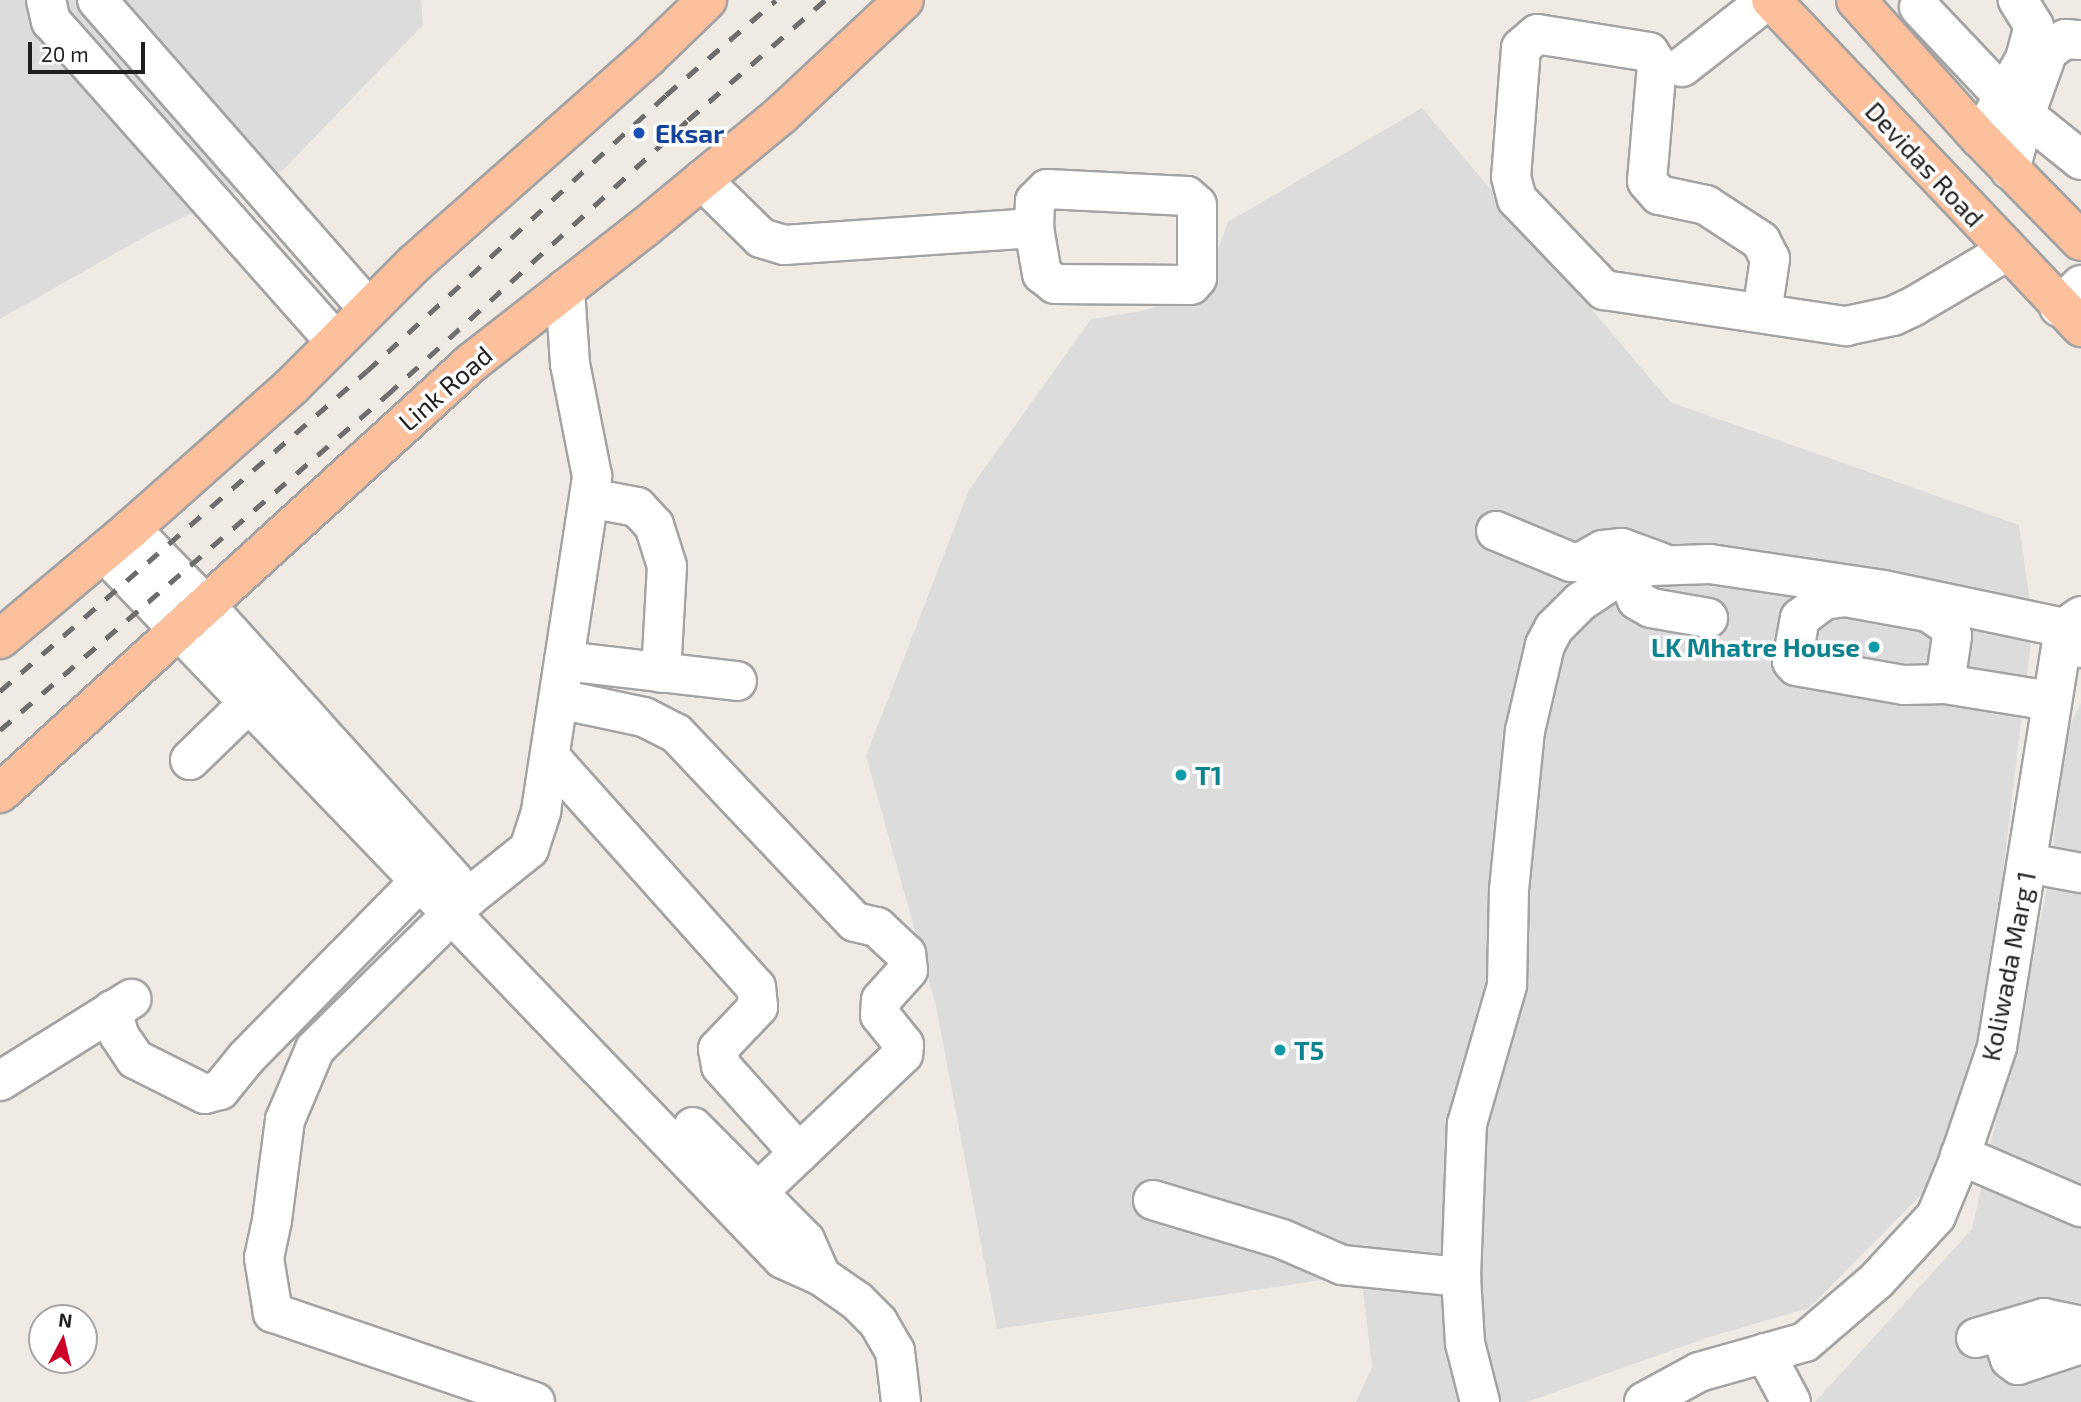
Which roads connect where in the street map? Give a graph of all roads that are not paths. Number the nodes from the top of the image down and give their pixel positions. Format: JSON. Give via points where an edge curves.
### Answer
{"nodes":[{"id":1,"x":46,"y":0,"type":"edge"},
{"id":2,"x":97,"y":0,"type":"edge"},
{"id":3,"x":707,"y":0,"type":"edge"},
{"id":4,"x":904,"y":0,"type":"edge"},
{"id":5,"x":1769,"y":0,"type":"edge"},
{"id":6,"x":1856,"y":0,"type":"edge"},
{"id":7,"x":2018,"y":0,"type":"edge"},
{"id":8,"x":1923,"y":3,"type":"edge"},
{"id":9,"x":1889,"y":35,"type":"junction"},
{"id":10,"x":2081,"y":40,"type":"edge"},
{"id":11,"x":1682,"y":67,"type":"dead end"},
{"id":12,"x":2014,"y":106,"type":"junction"},
{"id":13,"x":1980,"y":138,"type":"junction"},
{"id":14,"x":2081,"y":160,"type":"edge"},
{"id":15,"x":2010,"y":170,"type":"junction"},
{"id":16,"x":702,"y":180,"type":"junction"},
{"id":17,"x":1034,"y":228,"type":"dead end"},
{"id":18,"x":2081,"y":241,"type":"edge"},
{"id":19,"x":2007,"y":251,"type":"junction"},
{"id":20,"x":565,"y":289,"type":"junction"},
{"id":21,"x":2074,"y":306,"type":"edge"},
{"id":22,"x":368,"y":310,"type":"junction"},
{"id":23,"x":1762,"y":313,"type":"junction"},
{"id":24,"x":336,"y":342,"type":"junction"},
{"id":25,"x":589,"y":498,"type":"junction"},
{"id":26,"x":1496,"y":531,"type":"dead end"},
{"id":27,"x":117,"y":541,"type":"junction"},
{"id":28,"x":1668,"y":566,"type":"junction"},
{"id":29,"x":1625,"y":572,"type":"junction"},
{"id":30,"x":1708,"y":618,"type":"dead end"},
{"id":31,"x":194,"y":619,"type":"junction"},
{"id":32,"x":2075,"y":630,"type":"edge"},
{"id":33,"x":0,"y":639,"type":"edge"},
{"id":34,"x":564,"y":662,"type":"junction"},
{"id":35,"x":661,"y":673,"type":"junction"},
{"id":36,"x":737,"y":681,"type":"dead end"},
{"id":37,"x":1945,"y":684,"type":"dead end"},
{"id":38,"x":261,"y":691,"type":"junction"},
{"id":39,"x":559,"y":699,"type":"junction"},
{"id":40,"x":2051,"y":701,"type":"junction"},
{"id":41,"x":550,"y":757,"type":"junction"},
{"id":42,"x":190,"y":760,"type":"dead end"},
{"id":43,"x":0,"y":793,"type":"edge"},
{"id":44,"x":2027,"y":863,"type":"junction"},
{"id":45,"x":2081,"y":873,"type":"edge"},
{"id":46,"x":420,"y":881,"type":"junction"},
{"id":47,"x":461,"y":906,"type":"junction"},
{"id":48,"x":0,"y":1081,"type":"edge"},
{"id":49,"x":799,"y":1153,"type":"junction"},
{"id":50,"x":1960,"y":1155,"type":"junction"},
{"id":51,"x":1153,"y":1200,"type":"dead end"},
{"id":52,"x":747,"y":1202,"type":"junction"},
{"id":53,"x":2081,"y":1207,"type":"edge"},
{"id":54,"x":1461,"y":1278,"type":"junction"},
{"id":55,"x":2081,"y":1326,"type":"edge"},
{"id":56,"x":2081,"y":1344,"type":"edge"},
{"id":57,"x":1765,"y":1353,"type":"junction"},
{"id":58,"x":535,"y":1402,"type":"edge"},
{"id":59,"x":901,"y":1402,"type":"edge"},
{"id":60,"x":1480,"y":1402,"type":"edge"},
{"id":61,"x":1644,"y":1402,"type":"edge"},
{"id":62,"x":1791,"y":1402,"type":"edge"}],
"edges":[{"from":1,"to":24,"type":"street","via":[[51,21]]},
{"from":2,"to":22,"type":"street"},
{"from":3,"to":22,"type":"main road"},
{"from":4,"to":16,"type":"main road","name":"Link Road","via":[[781,115]]},
{"from":5,"to":11,"type":"street"},
{"from":5,"to":19,"type":"main road","name":"Devidas Road"},
{"from":6,"to":9,"type":"main road"},
{"from":7,"to":12,"type":"street","via":[[2034,26]]},
{"from":8,"to":9,"type":"street"},
{"from":8,"to":12,"type":"street"},
{"from":9,"to":13,"type":"main road"},
{"from":10,"to":12,"type":"street","via":[[2065,40],[2048,51]]},
{"from":12,"to":13,"type":"street"},
{"from":12,"to":14,"type":"street"},
{"from":12,"to":15,"type":"street"},
{"from":13,"to":15,"type":"main road"},
{"from":15,"to":18,"type":"main road"},
{"from":16,"to":17,"type":"street","via":[[761,238],[784,245]]},
{"from":16,"to":20,"type":"main road","name":"Link Road"},
{"from":19,"to":21,"type":"main road","name":"Devidas Road"},
{"from":19,"to":23,"type":"street","via":[[1893,316],[1846,326]]},
{"from":20,"to":25,"type":"street","via":[[570,364],[592,477]]},
{"from":20,"to":31,"type":"main road","name":"Link Road","via":[[471,363]]},
{"from":22,"to":24,"type":"main road"},
{"from":23,"to":23,"type":"street","via":[[1604,290],[1517,199],[1511,177],[1521,48],[1537,34],[1649,52],[1657,64],[1647,181],[1659,195],[1706,205],[1761,242],[1770,259]]},
{"from":24,"to":27,"type":"main road"},
{"from":25,"to":34,"type":"street"},
{"from":25,"to":35,"type":"street","via":[[637,508],[654,525],[667,566]]},
{"from":26,"to":28,"type":"street","via":[[1571,562],[1622,548]]},
{"from":27,"to":31,"type":"street"},
{"from":27,"to":33,"type":"main road"},
{"from":28,"to":29,"type":"street"},
{"from":28,"to":32,"type":"street","via":[[1710,564],[1884,590]]},
{"from":29,"to":30,"type":"street","via":[[1637,600],[1651,608]]},
{"from":29,"to":54,"type":"street","via":[[1580,602],[1553,628],[1525,731],[1509,890],[1507,985],[1467,1124]]},
{"from":31,"to":38,"type":"street"},
{"from":31,"to":43,"type":"main road","name":"Link Road"},
{"from":32,"to":40,"type":"street","name":"Koliwada Marg 1"},
{"from":34,"to":35,"type":"street"},
{"from":34,"to":39,"type":"street"},
{"from":35,"to":36,"type":"street"},
{"from":37,"to":40,"type":"street"},
{"from":38,"to":42,"type":"street"},
{"from":38,"to":46,"type":"street"},
{"from":38,"to":47,"type":"street"},
{"from":39,"to":41,"type":"street"},
{"from":39,"to":49,"type":"street","via":[[644,717],[676,733],[855,922],[877,927],[906,954],[908,970],[881,1000],[880,1015],[904,1045],[902,1054]]},
{"from":40,"to":44,"type":"street","name":"Koliwada Marg 1"},
{"from":41,"to":47,"type":"street","via":[[529,849]]},
{"from":41,"to":49,"type":"street","via":[[756,988],[758,1007],[718,1049],[721,1066]]},
{"from":44,"to":45,"type":"street"},
{"from":44,"to":50,"type":"street","name":"Koliwada Marg 1","via":[[1997,1047]]},
{"from":46,"to":47,"type":"street"},
{"from":46,"to":48,"type":"street","via":[[220,1090],[205,1094],[135,1059],[119,1035],[122,1005]]},
{"from":47,"to":52,"type":"street"},
{"from":47,"to":58,"type":"street","via":[[315,1049],[285,1120],[264,1258],[267,1288],[273,1313]]},
{"from":49,"to":52,"type":"street"},
{"from":50,"to":53,"type":"street"},
{"from":50,"to":57,"type":"street","name":"Koliwada Marg 1","via":[[1936,1216],[1877,1279],[1805,1342]]},
{"from":51,"to":54,"type":"street","via":[[1282,1239],[1342,1265]]},
{"from":52,"to":59,"type":"street","via":[[805,1240],[821,1276],[878,1322],[895,1351]]},
{"from":54,"to":60,"type":"street","via":[[1465,1343]]},
{"from":55,"to":56,"type":"street","via":[[2045,1318],[1988,1334],[2018,1365]]},
{"from":57,"to":61,"type":"street","name":"Koliwada Marg 1","via":[[1699,1372]]},
{"from":57,"to":62,"type":"street"}]}
